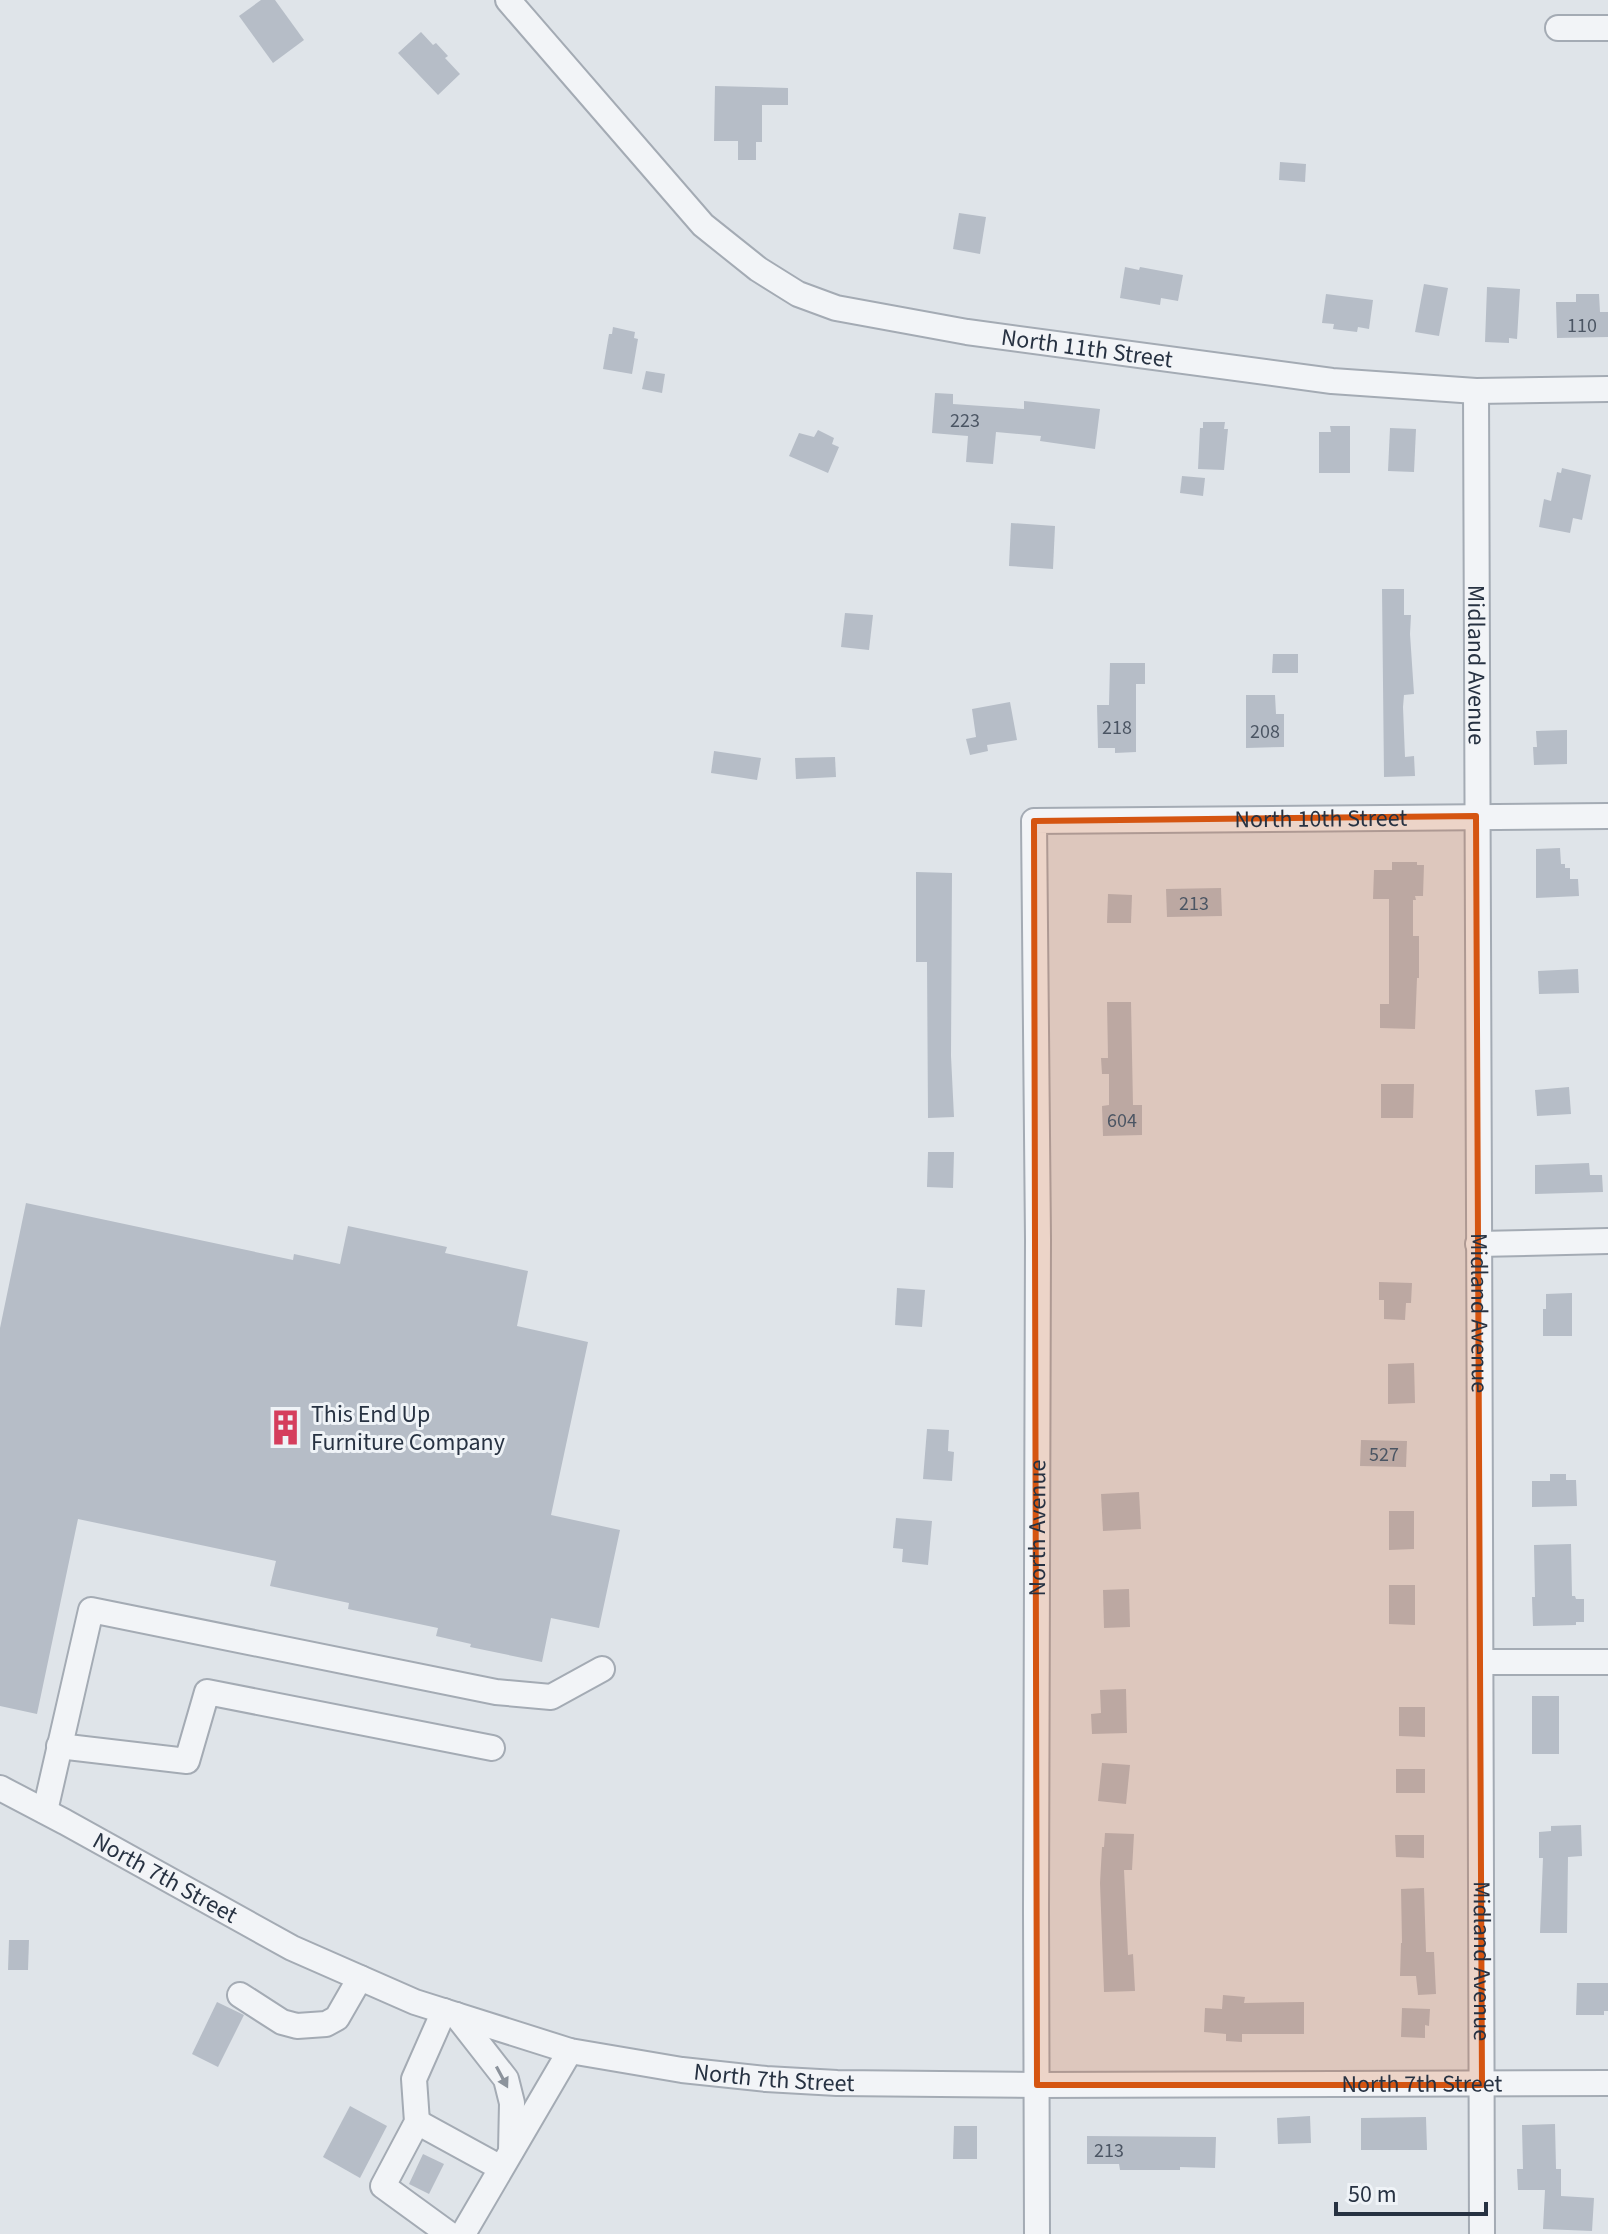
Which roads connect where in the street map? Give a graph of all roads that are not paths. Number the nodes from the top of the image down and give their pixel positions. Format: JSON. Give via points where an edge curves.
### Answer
{"nodes":[{"id":1,"x":508,"y":0,"type":"edge"},
{"id":2,"x":1558,"y":28,"type":"dead end"},
{"id":3,"x":1608,"y":28,"type":"edge"},
{"id":4,"x":1608,"y":389,"type":"edge"},
{"id":5,"x":1476,"y":391,"type":"junction"},
{"id":6,"x":1476,"y":816,"type":"junction"},
{"id":7,"x":1608,"y":816,"type":"edge"},
{"id":8,"x":1034,"y":821,"type":"joint"},
{"id":9,"x":1608,"y":1241,"type":"edge"},
{"id":10,"x":1478,"y":1244,"type":"junction"},
{"id":11,"x":1482,"y":1662,"type":"junction"},
{"id":12,"x":1608,"y":1662,"type":"edge"},
{"id":13,"x":602,"y":1669,"type":"dead end"},
{"id":14,"x":59,"y":1746,"type":"junction"},
{"id":15,"x":492,"y":1748,"type":"dead end"},
{"id":16,"x":0,"y":1788,"type":"edge"},
{"id":17,"x":45,"y":1811,"type":"junction"},
{"id":18,"x":360,"y":1978,"type":"junction"},
{"id":19,"x":240,"y":1995,"type":"dead end"},
{"id":20,"x":450,"y":2013,"type":"junction"},
{"id":21,"x":570,"y":2051,"type":"junction"},
{"id":22,"x":1608,"y":2083,"type":"edge"},
{"id":23,"x":1037,"y":2085,"type":"junction"},
{"id":24,"x":1482,"y":2085,"type":"junction"},
{"id":25,"x":417,"y":2122,"type":"junction"},
{"id":26,"x":506,"y":2160,"type":"junction"},
{"id":27,"x":449,"y":2234,"type":"edge"},
{"id":28,"x":463,"y":2234,"type":"edge"},
{"id":29,"x":1037,"y":2234,"type":"edge"},
{"id":30,"x":1482,"y":2234,"type":"edge"}],
"edges":[{"from":1,"to":5,"type":"street","name":"North 11th Street","via":[[703,225],[798,294],[836,308],[967,332],[1332,381]]},
{"from":2,"to":3,"type":"street"},
{"from":4,"to":5,"type":"street","name":"North 11th Street"},
{"from":5,"to":6,"type":"street","name":"Midland Avenue"},
{"from":6,"to":7,"type":"street","name":"North 10th Street"},
{"from":6,"to":8,"type":"street","name":"North 10th Street"},
{"from":6,"to":10,"type":"street","name":"Midland Avenue"},
{"from":8,"to":23,"type":"street","name":"North Avenue"},
{"from":9,"to":10,"type":"street"},
{"from":10,"to":11,"type":"street","name":"Midland Avenue"},
{"from":11,"to":12,"type":"street"},
{"from":11,"to":24,"type":"street","name":"Midland Avenue"},
{"from":13,"to":14,"type":"street","via":[[551,1697],[496,1692],[91,1610]]},
{"from":14,"to":15,"type":"street","via":[[187,1761],[207,1692]]},
{"from":14,"to":17,"type":"street"},
{"from":16,"to":17,"type":"street","name":"North 7th Street"},
{"from":17,"to":18,"type":"street","name":"North 7th Street","via":[[292,1948]]},
{"from":18,"to":19,"type":"street","via":[[337,2018],[326,2024],[282,2022]]},
{"from":18,"to":20,"type":"street","name":"North 7th Street"},
{"from":20,"to":21,"type":"street","name":"North 7th Street"},
{"from":20,"to":25,"type":"street","via":[[414,2079]]},
{"from":20,"to":26,"type":"street","one_way":true,"via":[[506,2079],[512,2103]]},
{"from":21,"to":23,"type":"street","name":"North 7th Street","via":[[766,2079]]},
{"from":21,"to":26,"type":"street"},
{"from":22,"to":24,"type":"street","name":"North 7th Street"},
{"from":23,"to":24,"type":"street","name":"North 7th Street"},
{"from":23,"to":29,"type":"street","name":"North Avenue"},
{"from":24,"to":30,"type":"street","name":"Midland Avenue"},
{"from":25,"to":26,"type":"street"},
{"from":25,"to":27,"type":"street","via":[[383,2186]]},
{"from":26,"to":28,"type":"street"}]}
